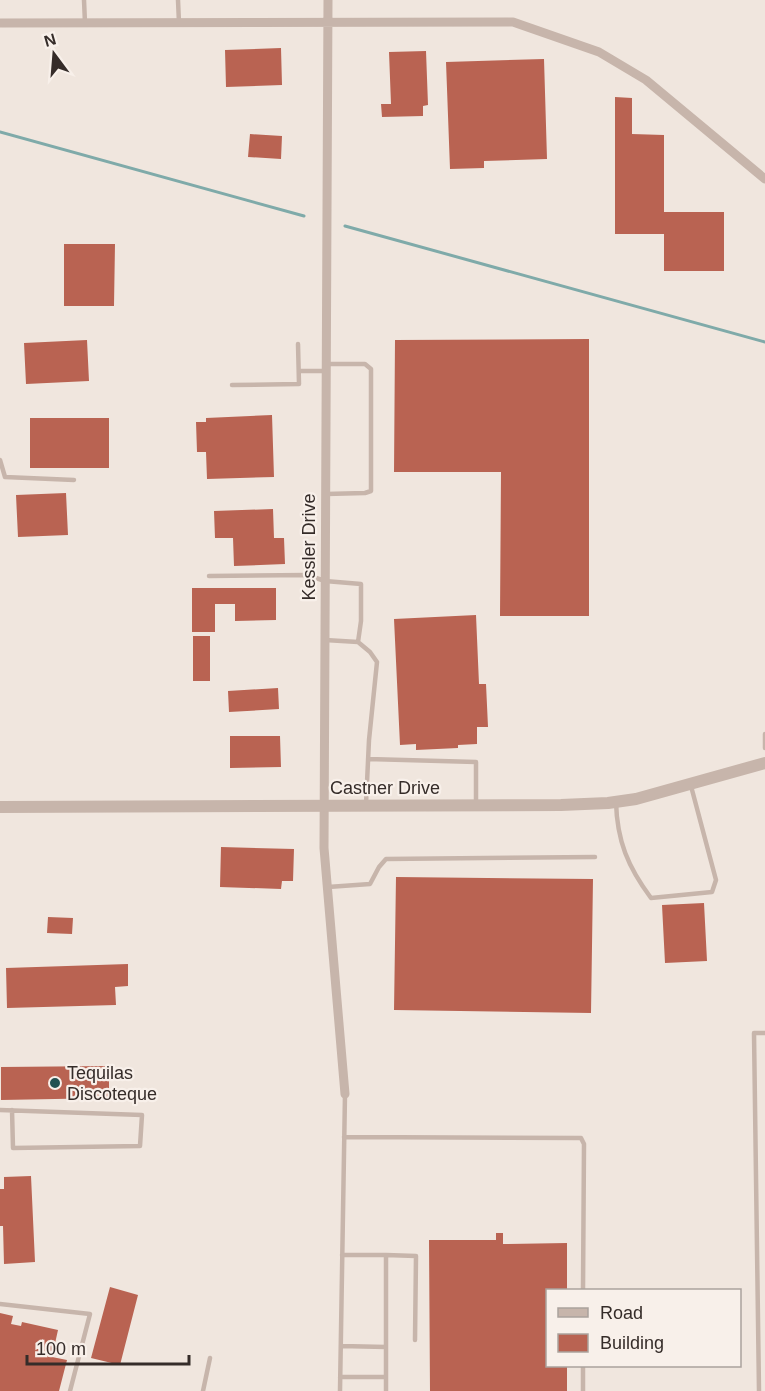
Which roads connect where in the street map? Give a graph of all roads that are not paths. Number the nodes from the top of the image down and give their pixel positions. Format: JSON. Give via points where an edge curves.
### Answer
{"nodes":[{"id":1,"x":84,"y":0,"type":"edge"},
{"id":2,"x":178,"y":0,"type":"edge"},
{"id":3,"x":328,"y":0,"type":"edge"},
{"id":4,"x":0,"y":23,"type":"edge"},
{"id":5,"x":85,"y":23,"type":"junction"},
{"id":6,"x":179,"y":23,"type":"junction"},
{"id":7,"x":328,"y":23,"type":"junction"},
{"id":8,"x":765,"y":179,"type":"edge"},
{"id":9,"x":298,"y":344,"type":"dead end"},
{"id":10,"x":327,"y":367,"type":"junction"},
{"id":11,"x":299,"y":371,"type":"junction"},
{"id":12,"x":232,"y":385,"type":"dead end"},
{"id":13,"x":0,"y":460,"type":"edge"},
{"id":14,"x":74,"y":480,"type":"dead end"},
{"id":15,"x":326,"y":494,"type":"junction"},
{"id":16,"x":208,"y":576,"type":"dead end"},
{"id":17,"x":325,"y":581,"type":"junction"},
{"id":18,"x":325,"y":640,"type":"junction"},
{"id":19,"x":358,"y":642,"type":"junction"},
{"id":20,"x":765,"y":734,"type":"edge"},
{"id":21,"x":765,"y":748,"type":"edge"},
{"id":22,"x":368,"y":759,"type":"junction"},
{"id":23,"x":765,"y":763,"type":"edge"},
{"id":24,"x":691,"y":785,"type":"junction"},
{"id":25,"x":616,"y":802,"type":"junction"},
{"id":26,"x":366,"y":806,"type":"junction"},
{"id":27,"x":476,"y":806,"type":"junction"},
{"id":28,"x":0,"y":807,"type":"edge"},
{"id":29,"x":325,"y":807,"type":"junction"},
{"id":30,"x":595,"y":857,"type":"dead end"},
{"id":31,"x":328,"y":886,"type":"junction"},
{"id":32,"x":765,"y":1033,"type":"edge"},
{"id":33,"x":345,"y":1094,"type":"joint"},
{"id":34,"x":0,"y":1110,"type":"edge"},
{"id":35,"x":12,"y":1110,"type":"junction"},
{"id":36,"x":344,"y":1137,"type":"junction"},
{"id":37,"x":342,"y":1255,"type":"junction"},
{"id":38,"x":386,"y":1255,"type":"junction"},
{"id":39,"x":584,"y":1289,"type":"edge"},
{"id":40,"x":0,"y":1304,"type":"edge"},
{"id":41,"x":415,"y":1340,"type":"dead end"},
{"id":42,"x":341,"y":1346,"type":"junction"},
{"id":43,"x":386,"y":1347,"type":"junction"},
{"id":44,"x":210,"y":1358,"type":"dead end"},
{"id":45,"x":583,"y":1367,"type":"edge"},
{"id":46,"x":340,"y":1377,"type":"junction"},
{"id":47,"x":386,"y":1377,"type":"junction"},
{"id":48,"x":70,"y":1391,"type":"edge"},
{"id":49,"x":203,"y":1391,"type":"edge"},
{"id":50,"x":340,"y":1391,"type":"edge"},
{"id":51,"x":386,"y":1391,"type":"edge"},
{"id":52,"x":583,"y":1391,"type":"edge"},
{"id":53,"x":759,"y":1391,"type":"edge"}],
"edges":[{"from":1,"to":5,"type":"lane"},
{"from":2,"to":6,"type":"lane"},
{"from":3,"to":7,"type":"street","name":"Kessler Drive"},
{"from":4,"to":5,"type":"street"},
{"from":5,"to":6,"type":"street"},
{"from":6,"to":7,"type":"street"},
{"from":7,"to":8,"type":"street","via":[[513,22],[599,52],[646,80]]},
{"from":7,"to":10,"type":"street","name":"Kessler Drive"},
{"from":9,"to":11,"type":"lane"},
{"from":10,"to":11,"type":"lane"},
{"from":10,"to":15,"type":"street","name":"Kessler Drive"},
{"from":10,"to":15,"type":"lane","via":[[366,364],[371,369],[371,491]]},
{"from":11,"to":12,"type":"lane","via":[[299,384]]},
{"from":13,"to":14,"type":"lane","via":[[5,477]]},
{"from":15,"to":17,"type":"street","name":"Kessler Drive"},
{"from":16,"to":17,"type":"lane","via":[[307,575]]},
{"from":17,"to":18,"type":"street","name":"Kessler Drive"},
{"from":17,"to":19,"type":"lane","via":[[361,584]]},
{"from":18,"to":19,"type":"lane"},
{"from":18,"to":29,"type":"street","name":"Kessler Drive"},
{"from":19,"to":22,"type":"lane","via":[[377,662]]},
{"from":20,"to":21,"type":"lane"},
{"from":22,"to":26,"type":"lane"},
{"from":22,"to":27,"type":"lane","via":[[476,762]]},
{"from":23,"to":24,"type":"street","name":"Castner Drive"},
{"from":24,"to":25,"type":"street","name":"Castner Drive"},
{"from":24,"to":25,"type":"lane","via":[[716,880],[712,892],[651,898],[629,865],[617,825]]},
{"from":25,"to":27,"type":"street","name":"Castner Drive"},
{"from":26,"to":27,"type":"street","name":"Castner Drive"},
{"from":26,"to":29,"type":"street","name":"Castner Drive"},
{"from":28,"to":29,"type":"street","name":"Castner Drive"},
{"from":29,"to":31,"type":"street","name":"Kessler Drive"},
{"from":30,"to":31,"type":"lane","via":[[386,859],[370,884]]},
{"from":31,"to":33,"type":"street","name":"Kessler Drive"},
{"from":32,"to":53,"type":"lane","via":[[754,1033]]},
{"from":33,"to":36,"type":"lane"},
{"from":34,"to":35,"type":"lane"},
{"from":35,"to":35,"type":"lane","via":[[142,1115],[140,1146],[13,1148]]},
{"from":36,"to":37,"type":"lane"},
{"from":36,"to":39,"type":"lane","via":[[581,1138]]},
{"from":37,"to":38,"type":"lane"},
{"from":37,"to":42,"type":"lane"},
{"from":38,"to":41,"type":"lane","via":[[416,1256]]},
{"from":38,"to":43,"type":"lane"},
{"from":40,"to":48,"type":"lane","via":[[90,1314]]},
{"from":42,"to":43,"type":"lane"},
{"from":42,"to":46,"type":"lane"},
{"from":43,"to":47,"type":"lane"},
{"from":44,"to":49,"type":"lane"},
{"from":45,"to":52,"type":"lane"},
{"from":46,"to":47,"type":"lane"},
{"from":46,"to":50,"type":"lane"},
{"from":47,"to":51,"type":"lane"}]}
